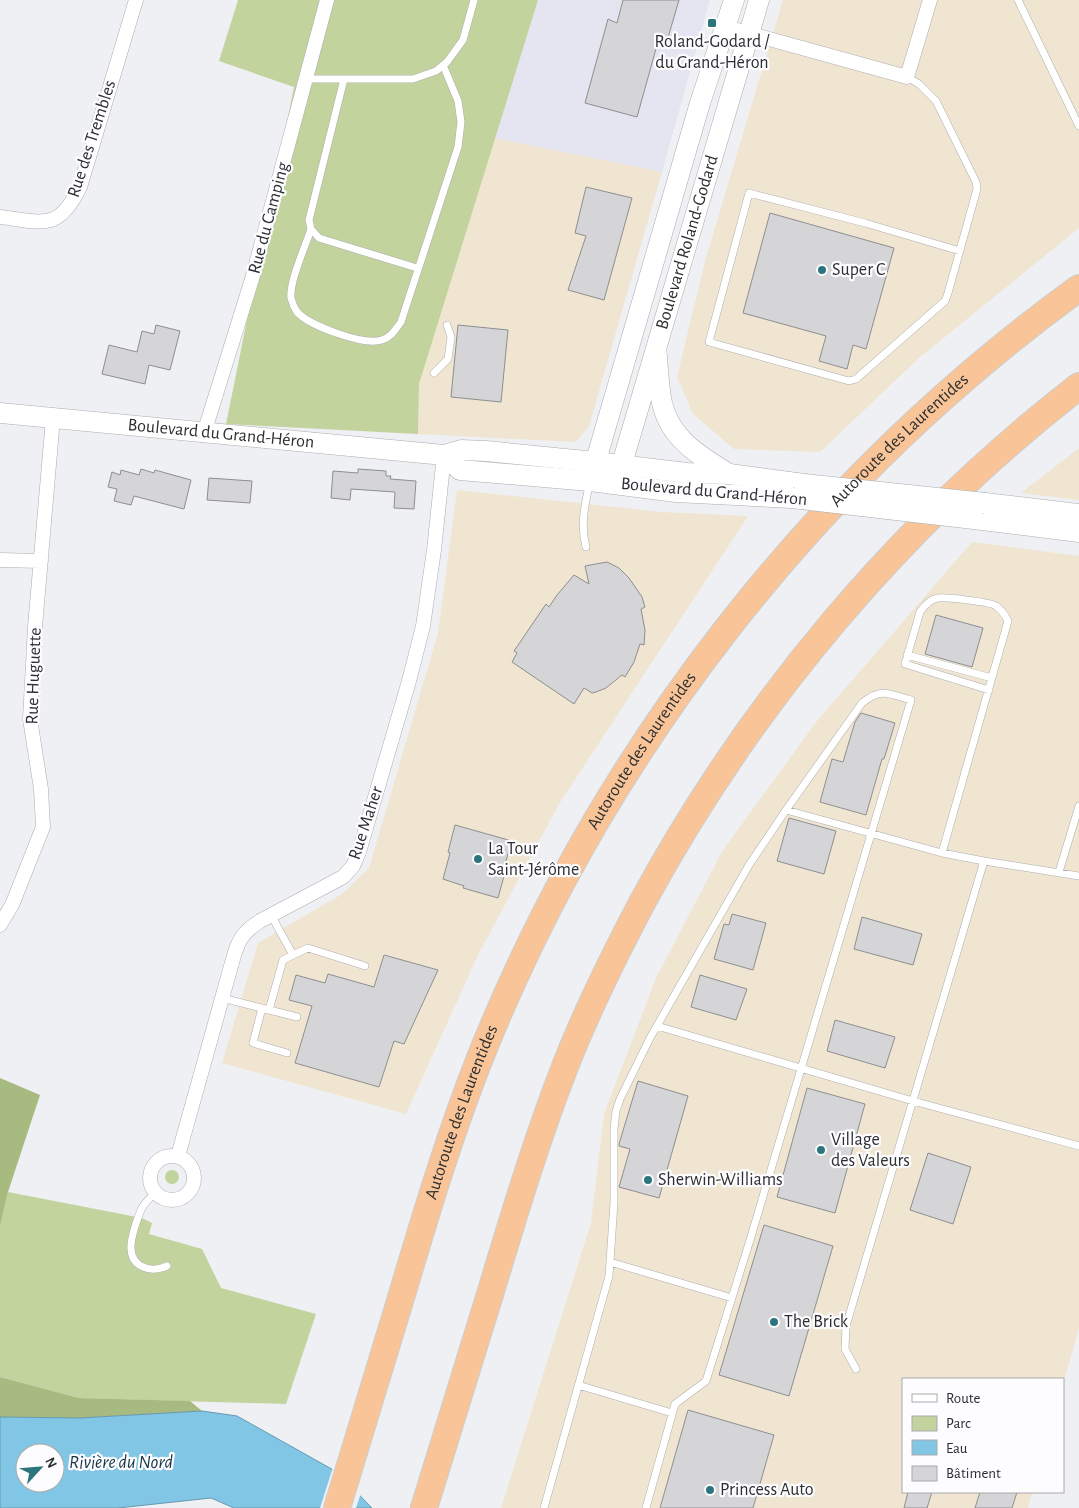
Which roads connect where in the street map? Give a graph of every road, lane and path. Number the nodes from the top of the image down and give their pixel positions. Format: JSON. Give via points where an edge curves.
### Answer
{"nodes":[{"id":1,"x":136,"y":0,"type":"edge"},
{"id":2,"x":474,"y":0,"type":"edge"},
{"id":3,"x":734,"y":0,"type":"edge"},
{"id":4,"x":759,"y":0,"type":"edge"},
{"id":5,"x":930,"y":0,"type":"edge"},
{"id":6,"x":1018,"y":0,"type":"edge"},
{"id":7,"x":329,"y":2,"type":"edge"},
{"id":8,"x":726,"y":27,"type":"junction"},
{"id":9,"x":749,"y":33,"type":"junction"},
{"id":10,"x":443,"y":66,"type":"junction"},
{"id":11,"x":907,"y":77,"type":"junction"},
{"id":12,"x":306,"y":79,"type":"junction"},
{"id":13,"x":344,"y":79,"type":"junction"},
{"id":14,"x":1079,"y":126,"type":"edge"},
{"id":15,"x":0,"y":217,"type":"edge"},
{"id":16,"x":311,"y":229,"type":"junction"},
{"id":17,"x":960,"y":251,"type":"junction"},
{"id":18,"x":417,"y":268,"type":"junction"},
{"id":19,"x":1079,"y":288,"type":"edge"},
{"id":20,"x":447,"y":325,"type":"dead end"},
{"id":21,"x":656,"y":346,"type":"junction"},
{"id":22,"x":434,"y":373,"type":"dead end"},
{"id":23,"x":1079,"y":386,"type":"edge"},
{"id":24,"x":0,"y":414,"type":"edge"},
{"id":25,"x":53,"y":418,"type":"junction"},
{"id":26,"x":204,"y":433,"type":"junction"},
{"id":27,"x":444,"y":455,"type":"junction"},
{"id":28,"x":596,"y":462,"type":"junction"},
{"id":29,"x":729,"y":474,"type":"junction"},
{"id":30,"x":618,"y":475,"type":"junction"},
{"id":31,"x":590,"y":481,"type":"junction"},
{"id":32,"x":798,"y":491,"type":"junction"},
{"id":33,"x":1079,"y":514,"type":"edge"},
{"id":34,"x":1079,"y":532,"type":"edge"},
{"id":35,"x":586,"y":547,"type":"dead end"},
{"id":36,"x":0,"y":560,"type":"edge"},
{"id":37,"x":41,"y":561,"type":"junction"},
{"id":38,"x":907,"y":655,"type":"junction"},
{"id":39,"x":992,"y":678,"type":"junction"},
{"id":40,"x":989,"y":690,"type":"junction"},
{"id":41,"x":1079,"y":806,"type":"edge"},
{"id":42,"x":786,"y":810,"type":"junction"},
{"id":43,"x":872,"y":833,"type":"junction"},
{"id":44,"x":942,"y":853,"type":"junction"},
{"id":45,"x":984,"y":861,"type":"junction"},
{"id":46,"x":1059,"y":872,"type":"junction"},
{"id":47,"x":1079,"y":876,"type":"edge"},
{"id":48,"x":271,"y":915,"type":"junction"},
{"id":49,"x":0,"y":925,"type":"edge"},
{"id":50,"x":293,"y":955,"type":"junction"},
{"id":51,"x":365,"y":966,"type":"dead end"},
{"id":52,"x":222,"y":998,"type":"junction"},
{"id":53,"x":266,"y":1009,"type":"junction"},
{"id":54,"x":297,"y":1017,"type":"dead end"},
{"id":55,"x":657,"y":1026,"type":"junction"},
{"id":56,"x":287,"y":1053,"type":"dead end"},
{"id":57,"x":801,"y":1068,"type":"junction"},
{"id":58,"x":913,"y":1101,"type":"junction"},
{"id":59,"x":1079,"y":1146,"type":"edge"},
{"id":60,"x":178,"y":1156,"type":"junction"},
{"id":61,"x":156,"y":1192,"type":"junction"},
{"id":62,"x":610,"y":1262,"type":"junction"},
{"id":63,"x":167,"y":1266,"type":"dead end"},
{"id":64,"x":732,"y":1298,"type":"junction"},
{"id":65,"x":856,"y":1369,"type":"dead end"},
{"id":66,"x":578,"y":1385,"type":"junction"},
{"id":67,"x":672,"y":1413,"type":"junction"},
{"id":68,"x":426,"y":1504,"type":"edge"},
{"id":69,"x":337,"y":1508,"type":"edge"},
{"id":70,"x":544,"y":1508,"type":"edge"},
{"id":71,"x":646,"y":1508,"type":"edge"}],
"edges":[{"from":1,"to":15,"type":"street","name":"Rue des Trembles","via":[[80,187],[72,203],[58,218],[46,222]]},
{"from":2,"to":10,"type":"lane","via":[[463,40]]},
{"from":3,"to":8,"type":"street","name":"Boulevard Roland-Godard"},
{"from":4,"to":9,"type":"street","name":"Boulevard Roland-Godard"},
{"from":5,"to":11,"type":"street"},
{"from":6,"to":14,"type":"lane"},
{"from":7,"to":12,"type":"street","name":"Rue du Camping"},
{"from":8,"to":9,"type":"street"},
{"from":8,"to":28,"type":"street","name":"Boulevard Roland-Godard","via":[[698,111]]},
{"from":9,"to":11,"type":"street"},
{"from":9,"to":21,"type":"street","name":"Boulevard Roland-Godard"},
{"from":10,"to":13,"type":"lane","via":[[414,78]]},
{"from":10,"to":18,"type":"lane","via":[[458,101],[461,122],[458,147]]},
{"from":11,"to":17,"type":"lane","via":[[936,101],[976,182],[977,189]]},
{"from":12,"to":13,"type":"lane"},
{"from":12,"to":26,"type":"street","name":"Rue du Camping","via":[[252,279]]},
{"from":13,"to":16,"type":"lane","via":[[309,220]]},
{"from":16,"to":18,"type":"lane","via":[[319,238]]},
{"from":16,"to":18,"type":"lane","via":[[291,288],[291,300],[297,312],[316,325],[365,342],[391,336],[401,322]]},
{"from":17,"to":17,"type":"lane","via":[[750,193],[709,342],[849,381],[856,379],[945,300]]},
{"from":19,"to":69,"type":"highway","name":"Autoroute des Laurentides","via":[[1012,339],[937,403],[829,510],[725,632],[623,776],[546,913],[512,983],[466,1093]]},
{"from":20,"to":22,"type":"lane","via":[[451,337],[448,359]]},
{"from":21,"to":29,"type":"street","via":[[662,403],[671,426],[695,453]]},
{"from":21,"to":30,"type":"street","name":"Boulevard Roland-Godard"},
{"from":23,"to":68,"type":"highway","via":[[978,471],[868,581],[772,699],[719,774],[673,848],[604,978],[566,1063],[512,1222]]},
{"from":24,"to":25,"type":"street","name":"Boulevard du Grand-Héron"},
{"from":25,"to":26,"type":"street","name":"Boulevard du Grand-Héron"},
{"from":25,"to":37,"type":"street","name":"Rue Huguette"},
{"from":26,"to":27,"type":"street","name":"Boulevard du Grand-Héron"},
{"from":27,"to":28,"type":"street","name":"Boulevard du Grand-Héron","via":[[461,450]]},
{"from":27,"to":31,"type":"street","name":"Boulevard du Grand-Héron","via":[[460,470]]},
{"from":27,"to":48,"type":"street","name":"Rue Maher","via":[[423,626],[359,852],[353,866],[343,876]]},
{"from":28,"to":30,"type":"street","name":"Boulevard du Grand-Héron"},
{"from":28,"to":31,"type":"street","name":"Boulevard Roland-Godard"},
{"from":29,"to":30,"type":"street","name":"Boulevard du Grand-Héron"},
{"from":29,"to":32,"type":"street","name":"Boulevard du Grand-Héron"},
{"from":30,"to":31,"type":"street","name":"Boulevard du Grand-Héron"},
{"from":30,"to":32,"type":"street","name":"Boulevard du Grand-Héron","via":[[676,492]]},
{"from":31,"to":35,"type":"lane","via":[[582,528]]},
{"from":32,"to":33,"type":"street","name":"Boulevard du Grand-Héron","bridge":true,"via":[[985,503]]},
{"from":32,"to":34,"type":"street","name":"Boulevard du Grand-Héron","bridge":true},
{"from":36,"to":37,"type":"street"},
{"from":37,"to":49,"type":"street","name":"Rue Huguette","via":[[30,719],[41,789],[43,827],[12,905]]},
{"from":38,"to":39,"type":"lane"},
{"from":38,"to":39,"type":"lane","via":[[924,606],[938,598],[987,602],[1004,612],[1008,621]]},
{"from":38,"to":40,"type":"lane","via":[[904,664]]},
{"from":39,"to":40,"type":"lane"},
{"from":40,"to":44,"type":"lane"},
{"from":41,"to":46,"type":"lane"},
{"from":42,"to":43,"type":"lane"},
{"from":42,"to":43,"type":"lane","via":[[862,703],[881,692],[911,700]]},
{"from":42,"to":55,"type":"lane","via":[[749,865]]},
{"from":43,"to":44,"type":"lane"},
{"from":43,"to":57,"type":"lane"},
{"from":44,"to":45,"type":"lane"},
{"from":45,"to":46,"type":"lane"},
{"from":45,"to":58,"type":"lane"},
{"from":46,"to":47,"type":"lane"},
{"from":48,"to":50,"type":"lane"},
{"from":48,"to":52,"type":"street","name":"Rue Maher","via":[[251,927],[240,939]]},
{"from":50,"to":51,"type":"lane","via":[[308,948]]},
{"from":50,"to":53,"type":"lane","via":[[283,960]]},
{"from":52,"to":53,"type":"lane"},
{"from":52,"to":60,"type":"street","name":"Rue Maher"},
{"from":53,"to":54,"type":"lane"},
{"from":53,"to":56,"type":"lane","via":[[252,1043]]},
{"from":55,"to":57,"type":"lane"},
{"from":55,"to":62,"type":"lane","via":[[616,1111]]},
{"from":57,"to":58,"type":"lane"},
{"from":57,"to":64,"type":"lane"},
{"from":58,"to":59,"type":"lane"},
{"from":58,"to":65,"type":"lane","via":[[846,1326],[845,1349]]},
{"from":60,"to":61,"type":"street","via":[[164,1157],[154,1164],[150,1179]]},
{"from":60,"to":61,"type":"street","via":[[193,1170],[192,1188],[174,1200]]},
{"from":61,"to":63,"type":"lane","via":[[140,1211],[131,1248],[142,1268],[154,1270]]},
{"from":62,"to":64,"type":"lane"},
{"from":62,"to":66,"type":"lane","via":[[609,1276]]},
{"from":64,"to":67,"type":"lane","via":[[706,1381],[675,1404]]},
{"from":66,"to":67,"type":"lane"},
{"from":66,"to":70,"type":"lane"},
{"from":67,"to":71,"type":"lane"}]}
